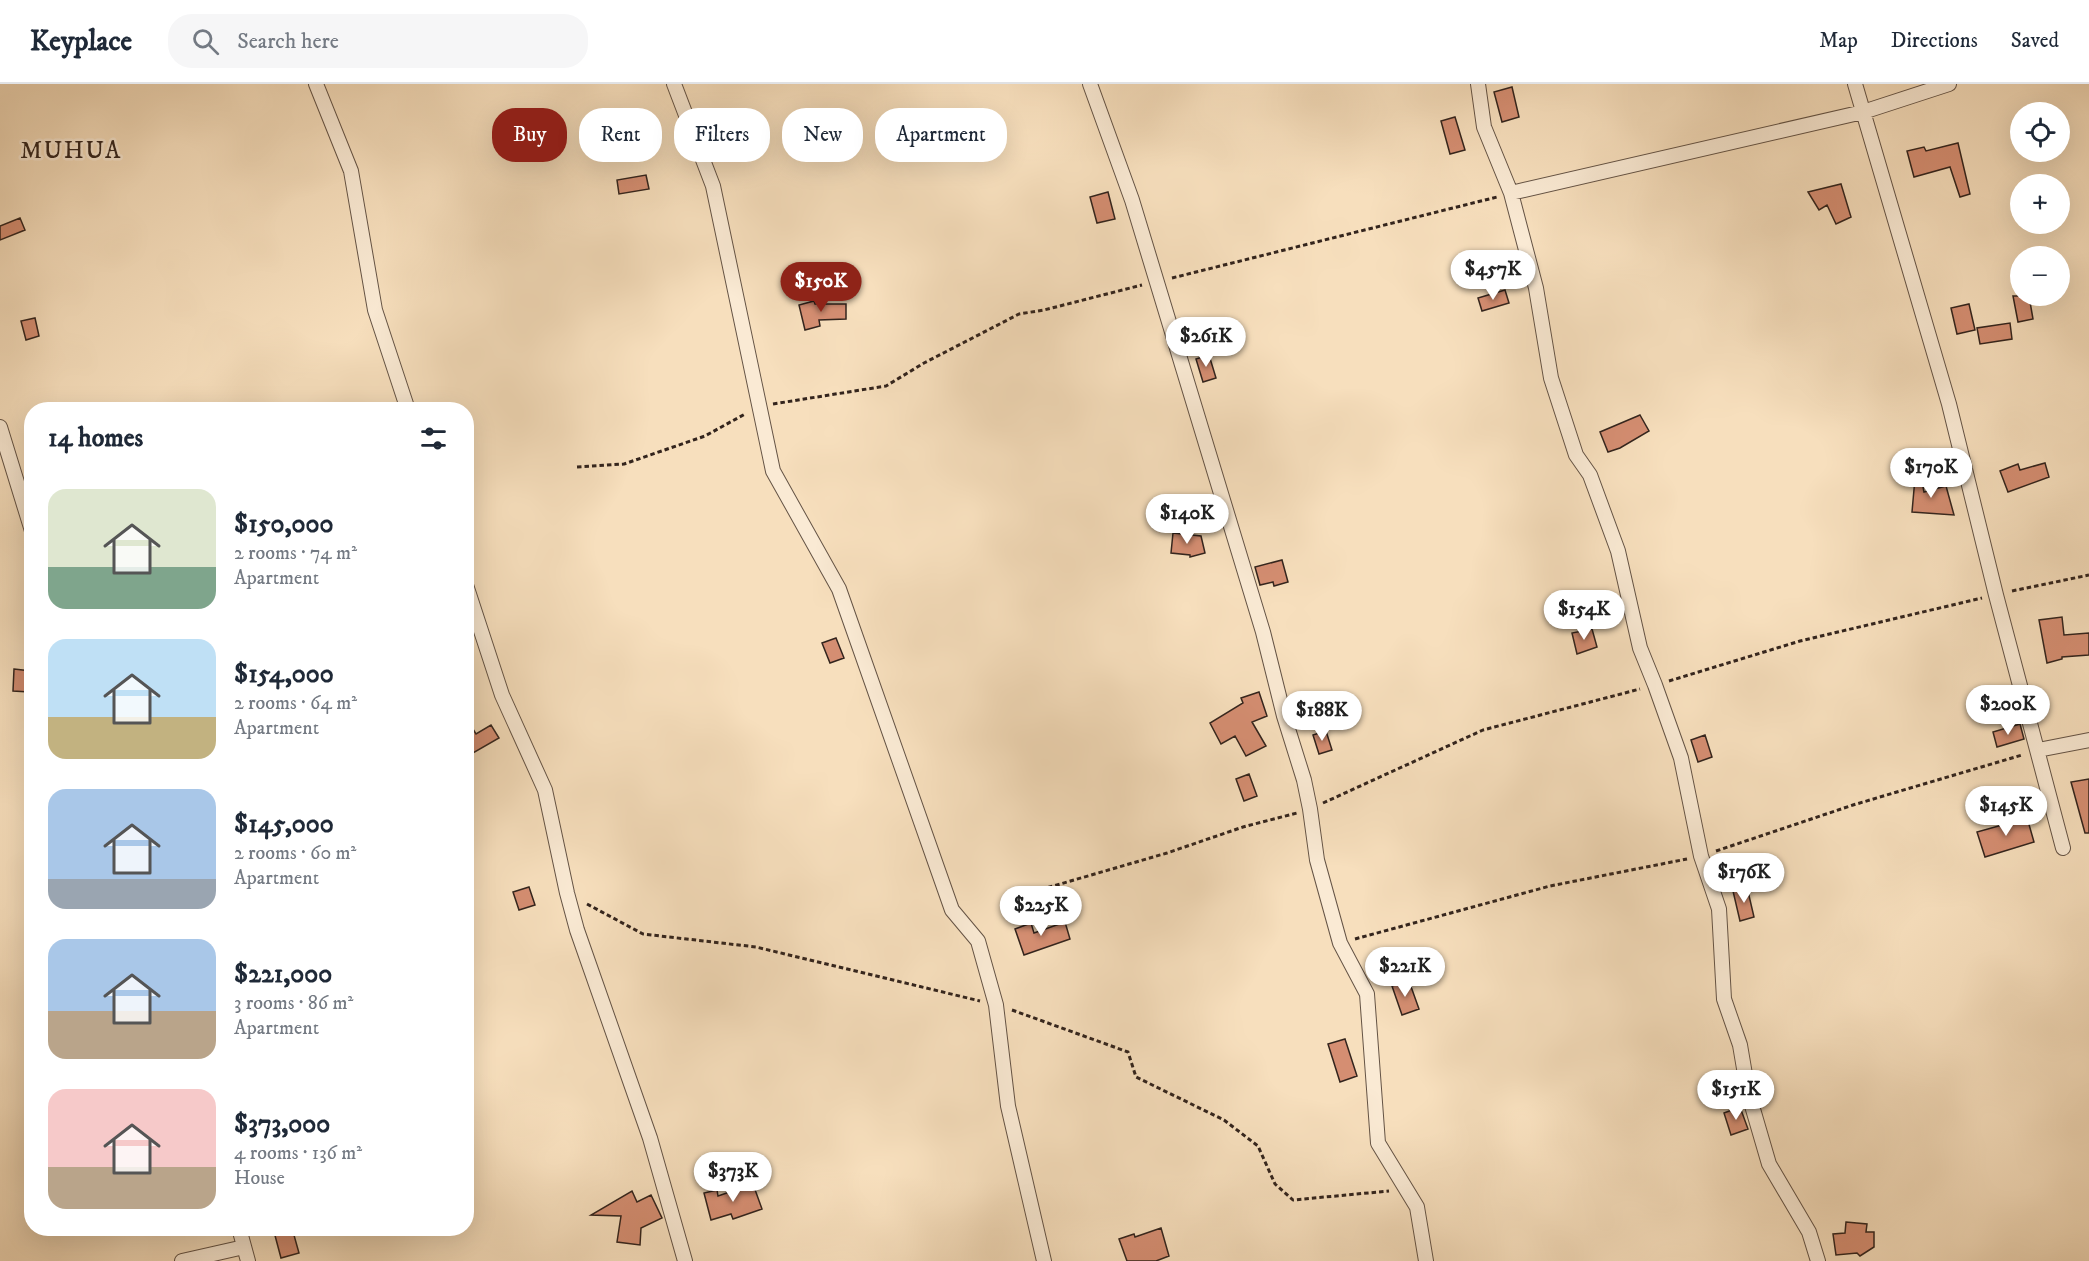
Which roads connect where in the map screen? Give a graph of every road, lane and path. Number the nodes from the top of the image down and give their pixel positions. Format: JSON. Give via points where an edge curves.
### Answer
{"nodes":[{"id":1,"x":316,"y":84,"type":"edge"},
{"id":2,"x":674,"y":84,"type":"edge"},
{"id":3,"x":1090,"y":84,"type":"edge"},
{"id":4,"x":1478,"y":84,"type":"edge"},
{"id":5,"x":1856,"y":84,"type":"edge"},
{"id":6,"x":1949,"y":84,"type":"edge"},
{"id":7,"x":1863,"y":112,"type":"junction"},
{"id":8,"x":1511,"y":193,"type":"junction"},
{"id":9,"x":1156,"y":282,"type":"junction"},
{"id":10,"x":405,"y":402,"type":"edge"},
{"id":11,"x":759,"y":406,"type":"junction"},
{"id":12,"x":0,"y":427,"type":"edge"},
{"id":13,"x":577,"y":467,"type":"dead end"},
{"id":14,"x":24,"y":505,"type":"edge"},
{"id":15,"x":2089,"y":574,"type":"edge"},
{"id":16,"x":1996,"y":595,"type":"junction"},
{"id":17,"x":474,"y":609,"type":"edge"},
{"id":18,"x":1655,"y":685,"type":"junction"},
{"id":19,"x":2089,"y":740,"type":"edge"},
{"id":20,"x":2038,"y":750,"type":"junction"},
{"id":21,"x":1310,"y":809,"type":"junction"},
{"id":22,"x":2063,"y":848,"type":"dead end"},
{"id":23,"x":1012,"y":898,"type":"dead end"},
{"id":24,"x":241,"y":1236,"type":"edge"},
{"id":25,"x":244,"y":1247,"type":"junction"},
{"id":26,"x":182,"y":1261,"type":"edge"},
{"id":27,"x":248,"y":1261,"type":"edge"},
{"id":28,"x":685,"y":1261,"type":"edge"},
{"id":29,"x":1044,"y":1261,"type":"edge"},
{"id":30,"x":1425,"y":1261,"type":"edge"},
{"id":31,"x":1818,"y":1261,"type":"edge"}],
"edges":[{"from":1,"to":10,"type":"street","via":[[351,171],[375,310]]},
{"from":2,"to":11,"type":"street","via":[[713,186]]},
{"from":3,"to":9,"type":"street"},
{"from":4,"to":8,"type":"street","via":[[1484,127]]},
{"from":5,"to":7,"type":"street"},
{"from":6,"to":7,"type":"street"},
{"from":7,"to":8,"type":"street"},
{"from":7,"to":16,"type":"street","via":[[1949,404]]},
{"from":8,"to":9,"type":"path"},
{"from":8,"to":18,"type":"street","via":[[1536,288],[1551,378],[1576,455],[1590,475],[1618,551],[1640,648]]},
{"from":9,"to":11,"type":"path","via":[[1019,314],[886,386]]},
{"from":9,"to":21,"type":"street","via":[[1263,632]]},
{"from":11,"to":13,"type":"path","via":[[705,436],[624,464]]},
{"from":11,"to":29,"type":"street","via":[[773,471],[839,589],[952,910],[978,941],[996,1005],[1008,1106]]},
{"from":12,"to":14,"type":"street"},
{"from":15,"to":16,"type":"path"},
{"from":16,"to":18,"type":"path","via":[[1800,641]]},
{"from":16,"to":20,"type":"street"},
{"from":17,"to":28,"type":"street","via":[[502,695],[545,790],[577,930],[650,1138]]},
{"from":18,"to":21,"type":"path","via":[[1483,730]]},
{"from":18,"to":31,"type":"street","via":[[1681,758],[1701,856],[1719,909],[1724,999],[1740,1046],[1748,1092],[1769,1164],[1809,1232]]},
{"from":19,"to":20,"type":"street"},
{"from":20,"to":22,"type":"street"},
{"from":21,"to":23,"type":"path"},
{"from":21,"to":30,"type":"street","via":[[1317,860],[1340,943],[1367,994],[1378,1143],[1417,1207]]},
{"from":24,"to":25,"type":"street"},
{"from":25,"to":26,"type":"street"},
{"from":25,"to":27,"type":"street"}]}
